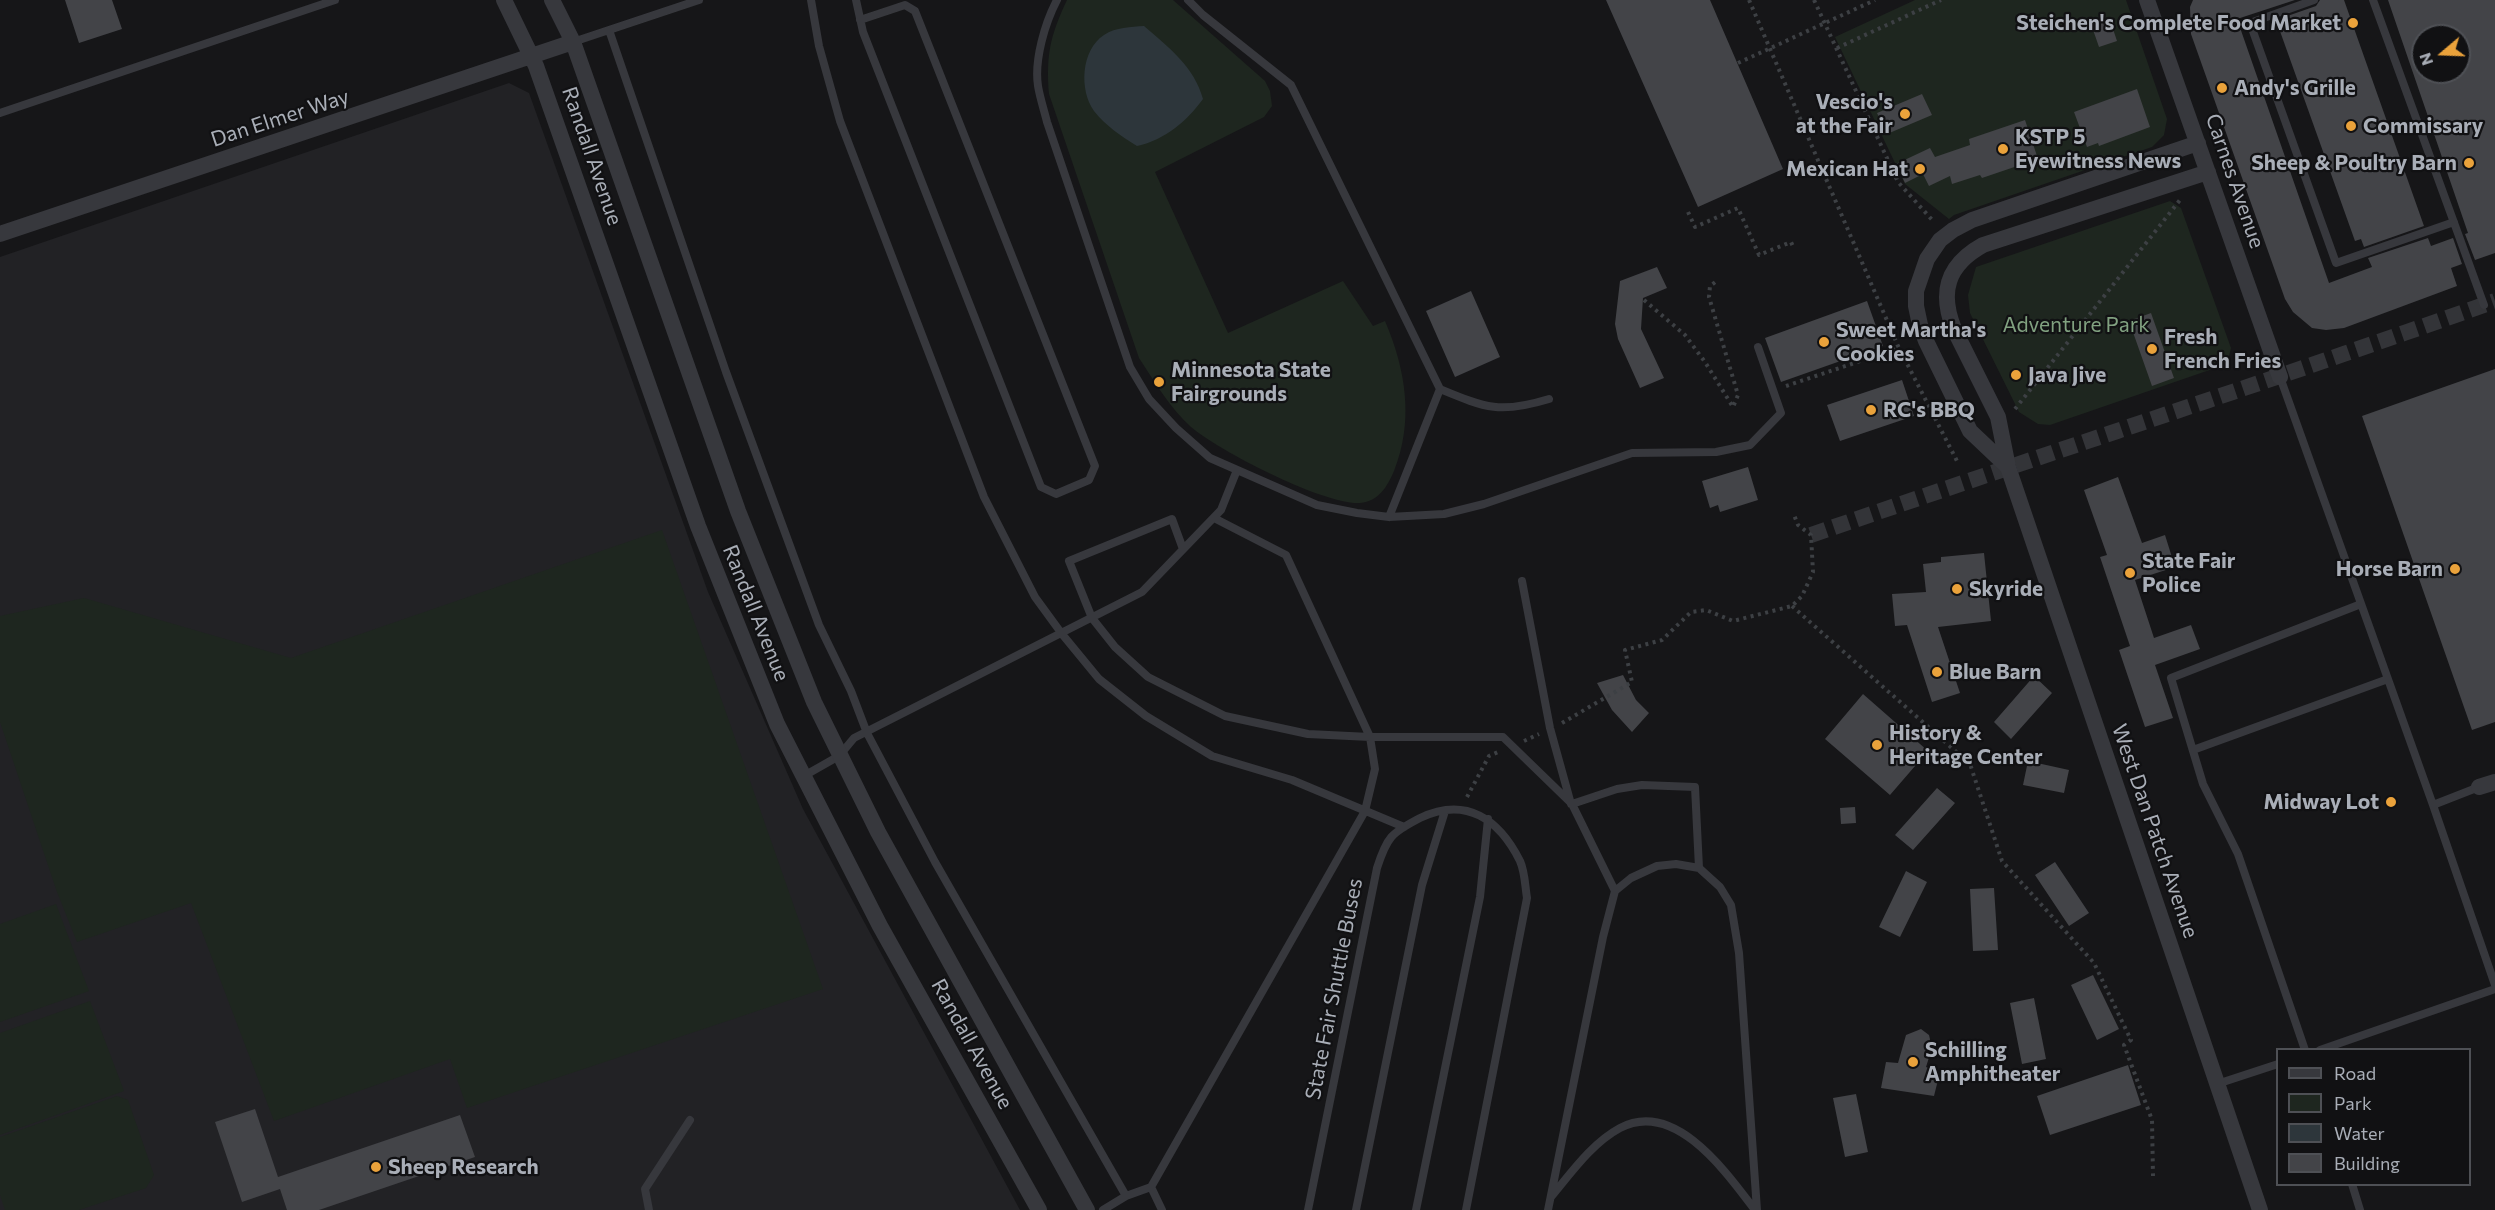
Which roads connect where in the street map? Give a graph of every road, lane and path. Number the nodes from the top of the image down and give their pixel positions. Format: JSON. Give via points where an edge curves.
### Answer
{"nodes":[{"id":1,"x":335,"y":0,"type":"edge"},
{"id":2,"x":504,"y":0,"type":"edge"},
{"id":3,"x":552,"y":0,"type":"edge"},
{"id":4,"x":699,"y":0,"type":"edge"},
{"id":5,"x":811,"y":0,"type":"edge"},
{"id":6,"x":856,"y":0,"type":"edge"},
{"id":7,"x":1057,"y":0,"type":"edge"},
{"id":8,"x":1188,"y":0,"type":"edge"},
{"id":9,"x":1749,"y":0,"type":"edge"},
{"id":10,"x":1814,"y":0,"type":"edge"},
{"id":11,"x":1875,"y":0,"type":"edge"},
{"id":12,"x":1941,"y":0,"type":"edge"},
{"id":13,"x":2147,"y":0,"type":"edge"},
{"id":14,"x":2314,"y":0,"type":"edge"},
{"id":15,"x":2373,"y":0,"type":"edge"},
{"id":16,"x":860,"y":20,"type":"junction"},
{"id":17,"x":609,"y":30,"type":"junction"},
{"id":18,"x":573,"y":42,"type":"junction"},
{"id":19,"x":1837,"y":48,"type":"junction"},
{"id":20,"x":533,"y":57,"type":"junction"},
{"id":21,"x":1738,"y":63,"type":"dead end"},
{"id":22,"x":0,"y":112,"type":"edge"},
{"id":23,"x":2198,"y":143,"type":"junction"},
{"id":24,"x":2208,"y":172,"type":"junction"},
{"id":25,"x":2180,"y":199,"type":"dead end"},
{"id":26,"x":1688,"y":212,"type":"dead end"},
{"id":27,"x":2454,"y":222,"type":"junction"},
{"id":28,"x":0,"y":234,"type":"edge"},
{"id":29,"x":1947,"y":235,"type":"junction"},
{"id":30,"x":1794,"y":249,"type":"dead end"},
{"id":31,"x":1718,"y":280,"type":"dead end"},
{"id":32,"x":1644,"y":300,"type":"dead end"},
{"id":33,"x":2484,"y":305,"type":"dead end"},
{"id":34,"x":1758,"y":347,"type":"dead end"},
{"id":35,"x":1899,"y":348,"type":"junction"},
{"id":36,"x":2280,"y":377,"type":"joint"},
{"id":37,"x":1440,"y":389,"type":"junction"},
{"id":38,"x":1773,"y":390,"type":"junction"},
{"id":39,"x":1549,"y":399,"type":"dead end"},
{"id":40,"x":2016,"y":410,"type":"dead end"},
{"id":41,"x":1957,"y":461,"type":"dead end"},
{"id":42,"x":2008,"y":467,"type":"junction"},
{"id":43,"x":1237,"y":470,"type":"junction"},
{"id":44,"x":1794,"y":515,"type":"dead end"},
{"id":45,"x":1389,"y":517,"type":"junction"},
{"id":46,"x":1214,"y":518,"type":"junction"},
{"id":47,"x":1184,"y":549,"type":"junction"},
{"id":48,"x":1522,"y":581,"type":"dead end"},
{"id":49,"x":2361,"y":604,"type":"junction"},
{"id":50,"x":1792,"y":606,"type":"junction"},
{"id":51,"x":1092,"y":618,"type":"junction"},
{"id":52,"x":1062,"y":634,"type":"junction"},
{"id":53,"x":2388,"y":679,"type":"junction"},
{"id":54,"x":1550,"y":728,"type":"junction"},
{"id":55,"x":867,"y":733,"type":"junction"},
{"id":56,"x":1370,"y":737,"type":"junction"},
{"id":57,"x":1513,"y":745,"type":"junction"},
{"id":58,"x":2193,"y":750,"type":"junction"},
{"id":59,"x":839,"y":756,"type":"junction"},
{"id":60,"x":802,"y":777,"type":"junction"},
{"id":61,"x":2487,"y":785,"type":"edge"},
{"id":62,"x":1572,"y":804,"type":"junction"},
{"id":63,"x":2433,"y":805,"type":"junction"},
{"id":64,"x":1461,"y":808,"type":"junction"},
{"id":65,"x":1365,"y":811,"type":"junction"},
{"id":66,"x":1445,"y":811,"type":"junction"},
{"id":67,"x":1488,"y":819,"type":"junction"},
{"id":68,"x":1404,"y":827,"type":"junction"},
{"id":69,"x":1699,"y":868,"type":"junction"},
{"id":70,"x":1615,"y":891,"type":"junction"},
{"id":71,"x":2495,"y":987,"type":"edge"},
{"id":72,"x":2304,"y":1048,"type":"edge"},
{"id":73,"x":2326,"y":1048,"type":"edge"},
{"id":74,"x":2276,"y":1064,"type":"edge"},
{"id":75,"x":2217,"y":1084,"type":"junction"},
{"id":76,"x":690,"y":1120,"type":"dead end"},
{"id":77,"x":2153,"y":1176,"type":"dead end"},
{"id":78,"x":2352,"y":1186,"type":"edge"},
{"id":79,"x":1151,"y":1187,"type":"junction"},
{"id":80,"x":1126,"y":1196,"type":"junction"},
{"id":81,"x":1550,"y":1198,"type":"junction"},
{"id":82,"x":649,"y":1210,"type":"edge"},
{"id":83,"x":1039,"y":1210,"type":"edge"},
{"id":84,"x":1087,"y":1210,"type":"edge"},
{"id":85,"x":1103,"y":1210,"type":"edge"},
{"id":86,"x":1162,"y":1210,"type":"edge"},
{"id":87,"x":1308,"y":1210,"type":"edge"},
{"id":88,"x":1356,"y":1210,"type":"edge"},
{"id":89,"x":1416,"y":1210,"type":"edge"},
{"id":90,"x":1466,"y":1210,"type":"edge"},
{"id":91,"x":1548,"y":1210,"type":"edge"},
{"id":92,"x":1756,"y":1210,"type":"edge"},
{"id":93,"x":2260,"y":1210,"type":"edge"},
{"id":94,"x":2360,"y":1210,"type":"edge"}],
"edges":[{"from":1,"to":22,"type":"lane"},
{"from":2,"to":20,"type":"street","name":"Randall Avenue"},
{"from":3,"to":18,"type":"street","name":"Randall Avenue"},
{"from":4,"to":17,"type":"lane"},
{"from":5,"to":52,"type":"lane","via":[[840,121],[984,497],[1035,597]]},
{"from":6,"to":16,"type":"lane"},
{"from":7,"to":43,"type":"lane","via":[[1041,48],[1038,83],[1047,122],[1130,367],[1149,399],[1176,428],[1210,458]]},
{"from":8,"to":37,"type":"lane","via":[[1291,85]]},
{"from":9,"to":35,"type":"path"},
{"from":10,"to":19,"type":"path"},
{"from":11,"to":21,"type":"path","bridge":true},
{"from":12,"to":19,"type":"path"},
{"from":13,"to":23,"type":"street","name":"Carnes Avenue"},
{"from":14,"to":27,"type":"lane","via":[[2250,23],[2336,264]]},
{"from":15,"to":27,"type":"lane"},
{"from":16,"to":16,"type":"lane","via":[[905,5],[915,11],[1095,466],[1089,480],[1056,494],[1041,487]]},
{"from":17,"to":18,"type":"lane"},
{"from":17,"to":55,"type":"lane","via":[[781,525],[819,625]]},
{"from":18,"to":20,"type":"street","name":"Dan Elmer Way"},
{"from":18,"to":59,"type":"street","name":"Randall Avenue","via":[[738,511]]},
{"from":19,"to":29,"type":"path","via":[[1898,182]]},
{"from":20,"to":28,"type":"street","name":"Dan Elmer Way"},
{"from":20,"to":60,"type":"street","name":"Randall Avenue","via":[[698,526]]},
{"from":23,"to":24,"type":"street","name":"Carnes Avenue"},
{"from":23,"to":29,"type":"street","via":[[1972,220]]},
{"from":24,"to":36,"type":"street","name":"Carnes Avenue"},
{"from":24,"to":42,"type":"street","name":"West Dan Patch Avenue","via":[[1983,245],[1959,261],[1948,286],[1949,315],[1998,417]]},
{"from":25,"to":40,"type":"path"},
{"from":26,"to":30,"type":"path","via":[[1695,227],[1738,208],[1759,255],[1791,242]]},
{"from":27,"to":33,"type":"lane"},
{"from":29,"to":42,"type":"street","name":"West Dan Patch Avenue","via":[[1934,248],[1920,274],[1916,291],[1920,325],[1970,431]]},
{"from":31,"to":32,"type":"path","via":[[1710,286],[1709,297],[1738,395],[1733,407],[1685,335]]},
{"from":34,"to":38,"type":"lane"},
{"from":35,"to":38,"type":"path"},
{"from":35,"to":41,"type":"path"},
{"from":36,"to":49,"type":"lane"},
{"from":37,"to":39,"type":"lane","via":[[1497,409],[1520,408]]},
{"from":37,"to":45,"type":"lane"},
{"from":38,"to":45,"type":"lane","via":[[1781,413],[1750,445],[1716,452],[1632,453],[1454,512]]},
{"from":42,"to":75,"type":"street","name":"West Dan Patch Avenue"},
{"from":43,"to":45,"type":"lane","via":[[1317,505]]},
{"from":43,"to":46,"type":"lane"},
{"from":44,"to":50,"type":"path","via":[[1798,525],[1811,535],[1813,572],[1802,596]]},
{"from":46,"to":47,"type":"lane"},
{"from":46,"to":56,"type":"lane","via":[[1286,555]]},
{"from":47,"to":51,"type":"lane","via":[[1142,592]]},
{"from":47,"to":51,"type":"lane","via":[[1172,519],[1069,561]]},
{"from":48,"to":54,"type":"lane"},
{"from":49,"to":53,"type":"lane"},
{"from":49,"to":58,"type":"lane","via":[[2171,678]]},
{"from":50,"to":54,"type":"path","via":[[1733,621],[1706,610],[1691,612],[1662,640],[1625,650],[1632,682],[1574,718]]},
{"from":50,"to":77,"type":"path","via":[[1970,764],[2002,861],[2094,963],[2131,1040],[2124,1045],[2152,1120]]},
{"from":51,"to":52,"type":"lane"},
{"from":51,"to":56,"type":"lane","via":[[1115,647],[1148,677],[1225,716],[1308,734]]},
{"from":52,"to":55,"type":"lane"},
{"from":52,"to":65,"type":"lane","via":[[1099,679],[1146,716],[1212,756],[1292,780]]},
{"from":53,"to":58,"type":"lane"},
{"from":53,"to":63,"type":"lane"},
{"from":54,"to":57,"type":"path"},
{"from":54,"to":62,"type":"lane"},
{"from":55,"to":59,"type":"lane","via":[[854,738]]},
{"from":55,"to":80,"type":"lane","via":[[946,882]]},
{"from":56,"to":57,"type":"lane","via":[[1503,737]]},
{"from":56,"to":65,"type":"lane","via":[[1375,769]]},
{"from":57,"to":62,"type":"lane"},
{"from":57,"to":64,"type":"path","via":[[1489,756]]},
{"from":58,"to":72,"type":"lane","via":[[2204,784],[2238,854]]},
{"from":59,"to":60,"type":"lane"},
{"from":59,"to":84,"type":"street","name":"Randall Avenue","via":[[913,898]]},
{"from":60,"to":83,"type":"street","name":"Randall Avenue","via":[[880,926]]},
{"from":61,"to":63,"type":"lane"},
{"from":62,"to":69,"type":"lane","via":[[1642,785],[1695,787]]},
{"from":62,"to":70,"type":"lane"},
{"from":63,"to":71,"type":"lane"},
{"from":64,"to":66,"type":"lane","name":"State Fair Shuttle Buses"},
{"from":64,"to":67,"type":"lane"},
{"from":65,"to":68,"type":"lane"},
{"from":65,"to":79,"type":"lane"},
{"from":66,"to":68,"type":"lane","name":"State Fair Shuttle Buses","via":[[1428,814]]},
{"from":66,"to":88,"type":"lane","via":[[1422,885]]},
{"from":67,"to":89,"type":"lane","via":[[1480,897]]},
{"from":67,"to":90,"type":"lane","via":[[1521,863],[1527,898]]},
{"from":68,"to":87,"type":"lane","name":"State Fair Shuttle Buses","via":[[1386,842],[1377,868]]},
{"from":69,"to":70,"type":"lane","via":[[1657,866]]},
{"from":69,"to":92,"type":"lane","via":[[1720,887],[1731,905],[1739,953]]},
{"from":70,"to":81,"type":"lane"},
{"from":71,"to":73,"type":"lane"},
{"from":74,"to":75,"type":"lane"},
{"from":75,"to":93,"type":"street","name":"West Dan Patch Avenue"},
{"from":76,"to":82,"type":"lane","via":[[645,1189]]},
{"from":78,"to":94,"type":"lane"},
{"from":79,"to":80,"type":"lane"},
{"from":79,"to":86,"type":"lane"},
{"from":80,"to":85,"type":"lane"},
{"from":81,"to":91,"type":"lane"},
{"from":81,"to":92,"type":"lane","via":[[1602,1141],[1635,1123],[1660,1122],[1678,1130],[1712,1158]]}]}
